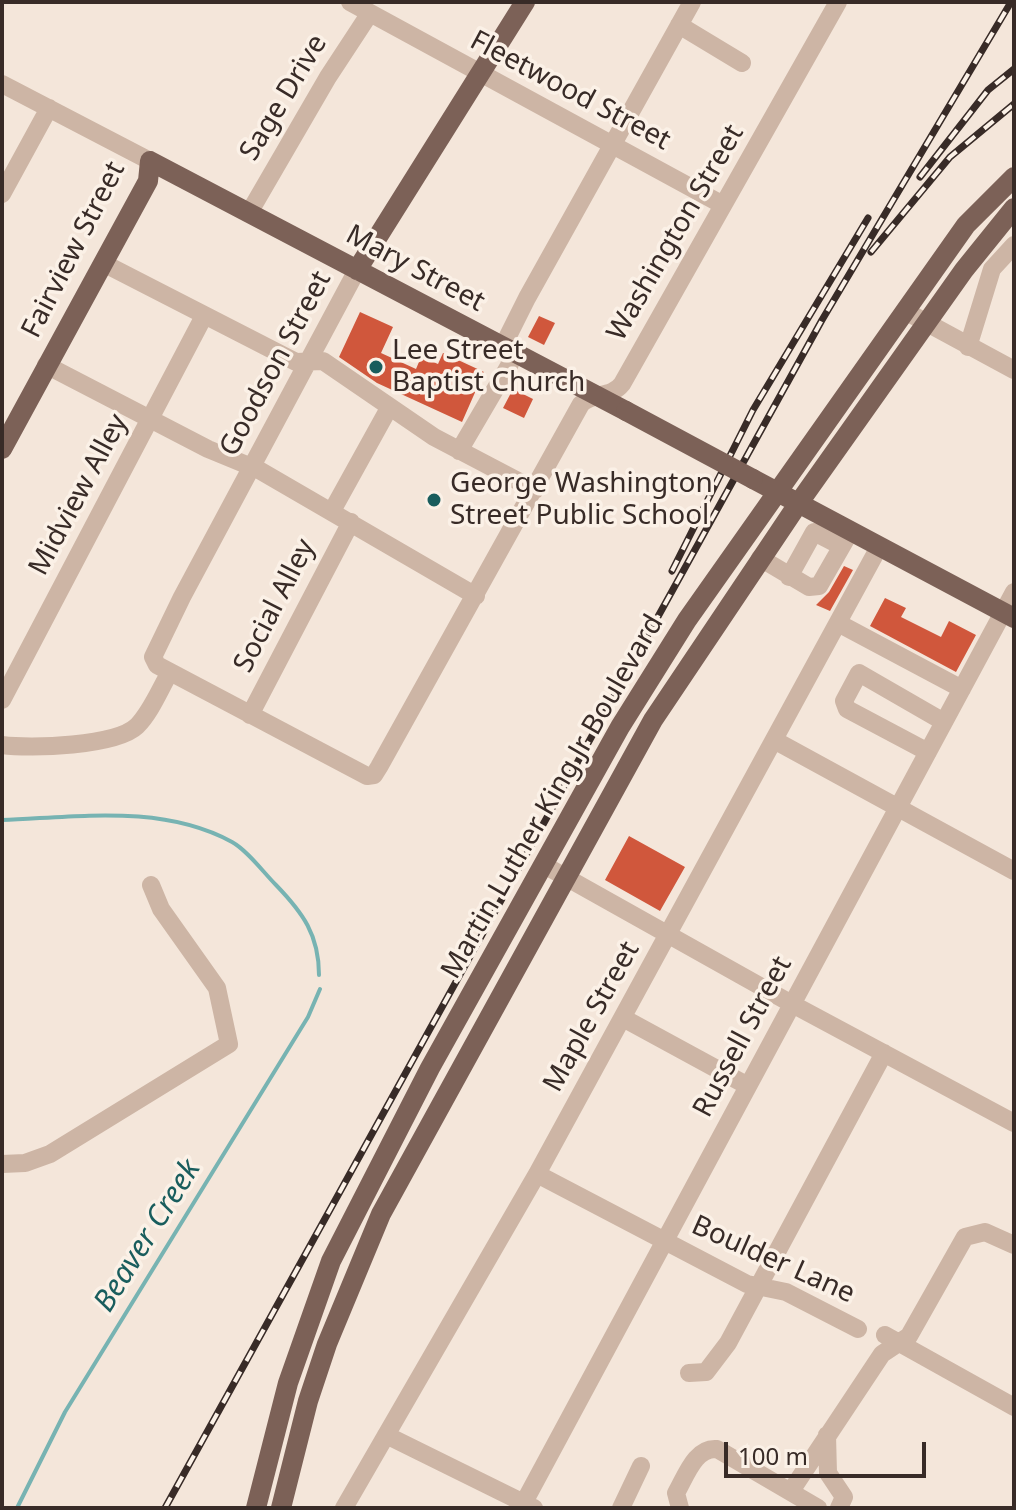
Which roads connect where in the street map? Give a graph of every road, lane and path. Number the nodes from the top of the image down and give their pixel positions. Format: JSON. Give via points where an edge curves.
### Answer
{"nodes":[{"id":1,"x":350,"y":2,"type":"edge"},
{"id":2,"x":525,"y":2,"type":"edge"},
{"id":3,"x":692,"y":2,"type":"edge"},
{"id":4,"x":829,"y":5,"type":"edge"},
{"id":5,"x":370,"y":13,"type":"junction"},
{"id":6,"x":679,"y":25,"type":"junction"},
{"id":7,"x":742,"y":63,"type":"dead end"},
{"id":8,"x":481,"y":73,"type":"junction"},
{"id":9,"x":4,"y":90,"type":"edge"},
{"id":10,"x":49,"y":108,"type":"junction"},
{"id":11,"x":612,"y":146,"type":"junction"},
{"id":12,"x":150,"y":161,"type":"junction"},
{"id":13,"x":1014,"y":177,"type":"edge"},
{"id":14,"x":2,"y":194,"type":"edge"},
{"id":15,"x":723,"y":205,"type":"junction"},
{"id":16,"x":1014,"y":208,"type":"edge"},
{"id":17,"x":249,"y":213,"type":"junction"},
{"id":18,"x":1014,"y":245,"type":"edge"},
{"id":19,"x":103,"y":263,"type":"junction"},
{"id":20,"x":357,"y":270,"type":"junction"},
{"id":21,"x":905,"y":311,"type":"junction"},
{"id":22,"x":204,"y":316,"type":"junction"},
{"id":23,"x":927,"y":323,"type":"junction"},
{"id":24,"x":968,"y":347,"type":"junction"},
{"id":25,"x":509,"y":350,"type":"junction"},
{"id":26,"x":310,"y":361,"type":"junction"},
{"id":27,"x":46,"y":365,"type":"junction"},
{"id":28,"x":1014,"y":370,"type":"edge"},
{"id":29,"x":598,"y":396,"type":"junction"},
{"id":30,"x":389,"y":408,"type":"junction"},
{"id":31,"x":151,"y":419,"type":"junction"},
{"id":32,"x":2,"y":449,"type":"edge"},
{"id":33,"x":459,"y":451,"type":"junction"},
{"id":34,"x":253,"y":467,"type":"junction"},
{"id":35,"x":535,"y":490,"type":"junction"},
{"id":36,"x":776,"y":492,"type":"junction"},
{"id":37,"x":798,"y":504,"type":"junction"},
{"id":38,"x":332,"y":511,"type":"junction"},
{"id":39,"x":351,"y":522,"type":"junction"},
{"id":40,"x":846,"y":539,"type":"junction"},
{"id":41,"x":879,"y":547,"type":"junction"},
{"id":42,"x":760,"y":558,"type":"junction"},
{"id":43,"x":789,"y":577,"type":"junction"},
{"id":44,"x":1014,"y":592,"type":"edge"},
{"id":45,"x":476,"y":596,"type":"junction"},
{"id":46,"x":1009,"y":615,"type":"edge"},
{"id":47,"x":838,"y":623,"type":"junction"},
{"id":48,"x":874,"y":643,"type":"junction"},
{"id":49,"x":170,"y":672,"type":"junction"},
{"id":50,"x":859,"y":673,"type":"junction"},
{"id":51,"x":962,"y":689,"type":"junction"},
{"id":52,"x":2,"y":700,"type":"edge"},
{"id":53,"x":250,"y":715,"type":"junction"},
{"id":54,"x":944,"y":722,"type":"junction"},
{"id":55,"x":774,"y":740,"type":"junction"},
{"id":56,"x":2,"y":745,"type":"edge"},
{"id":57,"x":928,"y":752,"type":"junction"},
{"id":58,"x":898,"y":808,"type":"junction"},
{"id":59,"x":544,"y":865,"type":"junction"},
{"id":60,"x":1014,"y":871,"type":"edge"},
{"id":61,"x":564,"y":879,"type":"junction"},
{"id":62,"x":151,"y":885,"type":"dead end"},
{"id":63,"x":669,"y":935,"type":"junction"},
{"id":64,"x":792,"y":1004,"type":"junction"},
{"id":65,"x":623,"y":1018,"type":"junction"},
{"id":66,"x":884,"y":1053,"type":"junction"},
{"id":67,"x":748,"y":1086,"type":"junction"},
{"id":68,"x":1014,"y":1123,"type":"edge"},
{"id":69,"x":2,"y":1164,"type":"edge"},
{"id":70,"x":537,"y":1174,"type":"junction"},
{"id":71,"x":665,"y":1243,"type":"junction"},
{"id":72,"x":1014,"y":1245,"type":"edge"},
{"id":73,"x":761,"y":1287,"type":"junction"},
{"id":74,"x":858,"y":1329,"type":"dead end"},
{"id":75,"x":892,"y":1339,"type":"junction"},
{"id":76,"x":689,"y":1373,"type":"dead end"},
{"id":77,"x":1014,"y":1407,"type":"edge"},
{"id":78,"x":386,"y":1435,"type":"junction"},
{"id":79,"x":827,"y":1435,"type":"junction"},
{"id":80,"x":641,"y":1466,"type":"dead end"},
{"id":81,"x":791,"y":1491,"type":"junction"},
{"id":82,"x":527,"y":1506,"type":"edge"},
{"id":83,"x":256,"y":1508,"type":"edge"},
{"id":84,"x":281,"y":1508,"type":"edge"},
{"id":85,"x":344,"y":1508,"type":"edge"},
{"id":86,"x":621,"y":1508,"type":"edge"},
{"id":87,"x":680,"y":1508,"type":"edge"},
{"id":88,"x":818,"y":1508,"type":"edge"},
{"id":89,"x":839,"y":1508,"type":"edge"}],
"edges":[{"from":1,"to":5,"type":"street","name":"Fleetwood Street"},
{"from":2,"to":8,"type":"main road","name":"Goodson Street"},
{"from":3,"to":6,"type":"street"},
{"from":4,"to":15,"type":"street","name":"Washington Street"},
{"from":5,"to":8,"type":"street","name":"Fleetwood Street"},
{"from":5,"to":17,"type":"street","name":"Sage Drive"},
{"from":6,"to":7,"type":"street"},
{"from":6,"to":11,"type":"street"},
{"from":8,"to":11,"type":"street","name":"Fleetwood Street"},
{"from":8,"to":20,"type":"main road","name":"Goodson Street"},
{"from":9,"to":10,"type":"street","name":"Mary Street"},
{"from":10,"to":12,"type":"street","name":"Mary Street"},
{"from":10,"to":14,"type":"street"},
{"from":11,"to":15,"type":"street","name":"Fleetwood Street"},
{"from":11,"to":25,"type":"street","via":[[527,298],[508,336]]},
{"from":12,"to":17,"type":"main road","name":"Mary Street"},
{"from":12,"to":19,"type":"main road","name":"Fairview Street","via":[[148,181]]},
{"from":13,"to":21,"type":"main road","name":"Martin Luther King Jr Boulevard","via":[[966,225]]},
{"from":15,"to":29,"type":"street","name":"Washington Street","via":[[622,384],[611,394]]},
{"from":16,"to":23,"type":"main road","name":"Martin Luther King Jr Boulevard"},
{"from":17,"to":20,"type":"main road","name":"Mary Street"},
{"from":18,"to":24,"type":"street","via":[[992,269]]},
{"from":19,"to":22,"type":"street"},
{"from":19,"to":27,"type":"main road","name":"Fairview Street"},
{"from":20,"to":25,"type":"main road","name":"Mary Street"},
{"from":20,"to":26,"type":"street","name":"Goodson Street"},
{"from":21,"to":23,"type":"street"},
{"from":21,"to":36,"type":"main road","name":"Martin Luther King Jr Boulevard"},
{"from":22,"to":26,"type":"street","via":[[296,362]]},
{"from":22,"to":31,"type":"street","name":"Midview Alley"},
{"from":23,"to":24,"type":"street"},
{"from":23,"to":37,"type":"main road","name":"Martin Luther King Jr Boulevard"},
{"from":24,"to":28,"type":"street"},
{"from":25,"to":29,"type":"main road","name":"Mary Street"},
{"from":25,"to":33,"type":"street","via":[[510,364]]},
{"from":26,"to":30,"type":"street","via":[[323,361]]},
{"from":26,"to":34,"type":"street","name":"Goodson Street"},
{"from":27,"to":31,"type":"street"},
{"from":27,"to":32,"type":"main road","name":"Fairview Street"},
{"from":29,"to":35,"type":"street","name":"Washington Street","via":[[581,404]]},
{"from":29,"to":36,"type":"main road","name":"Mary Street","bridge":true},
{"from":30,"to":33,"type":"street"},
{"from":30,"to":38,"type":"street"},
{"from":31,"to":34,"type":"street"},
{"from":31,"to":52,"type":"street","name":"Midview Alley"},
{"from":33,"to":35,"type":"street"},
{"from":34,"to":38,"type":"street"},
{"from":34,"to":49,"type":"street","name":"Goodson Street","via":[[154,653],[154,663]]},
{"from":35,"to":45,"type":"street","name":"Washington Street"},
{"from":36,"to":37,"type":"main road","name":"Mary Street"},
{"from":36,"to":59,"type":"main road","name":"Martin Luther King Jr Boulevard","via":[[620,727]]},
{"from":37,"to":40,"type":"main road","name":"Mary Street"},
{"from":37,"to":42,"type":"main road","name":"Martin Luther King Jr Boulevard"},
{"from":38,"to":39,"type":"street"},
{"from":39,"to":45,"type":"street"},
{"from":39,"to":53,"type":"street","name":"Social Alley"},
{"from":40,"to":41,"type":"main road","name":"Mary Street"},
{"from":40,"to":43,"type":"street","via":[[814,532]]},
{"from":40,"to":43,"type":"street","via":[[819,586]]},
{"from":41,"to":46,"type":"main road","name":"Mary Street"},
{"from":41,"to":47,"type":"street","name":"Maple Street"},
{"from":42,"to":43,"type":"street"},
{"from":42,"to":61,"type":"main road","name":"Martin Luther King Jr Boulevard","via":[[653,720]]},
{"from":44,"to":46,"type":"street","name":"Russell Street"},
{"from":45,"to":53,"type":"street","name":"Washington Street","via":[[374,775],[362,775]]},
{"from":46,"to":51,"type":"street","name":"Russell Street"},
{"from":47,"to":48,"type":"street"},
{"from":47,"to":55,"type":"street","name":"Maple Street"},
{"from":48,"to":50,"type":"street"},
{"from":48,"to":51,"type":"street"},
{"from":49,"to":53,"type":"street"},
{"from":49,"to":56,"type":"street","via":[[141,721],[127,733],[57,745]]},
{"from":50,"to":54,"type":"street"},
{"from":50,"to":57,"type":"street","via":[[844,701],[847,709]]},
{"from":51,"to":54,"type":"street","name":"Russell Street"},
{"from":54,"to":57,"type":"street","name":"Russell Street"},
{"from":55,"to":58,"type":"street"},
{"from":55,"to":63,"type":"street","name":"Maple Street"},
{"from":57,"to":58,"type":"street","name":"Russell Street"},
{"from":58,"to":60,"type":"street"},
{"from":58,"to":64,"type":"street","name":"Russell Street"},
{"from":59,"to":61,"type":"street"},
{"from":59,"to":83,"type":"main road","name":"Martin Luther King Jr Boulevard","via":[[430,1068],[331,1261],[288,1383]]},
{"from":61,"to":63,"type":"street"},
{"from":61,"to":84,"type":"main road","name":"Martin Luther King Jr Boulevard","via":[[381,1214],[327,1344]]},
{"from":62,"to":69,"type":"street","via":[[161,909],[217,988],[229,1044],[50,1154]]},
{"from":63,"to":64,"type":"street"},
{"from":63,"to":65,"type":"street","name":"Maple Street"},
{"from":64,"to":66,"type":"street"},
{"from":64,"to":67,"type":"street","name":"Russell Street"},
{"from":65,"to":67,"type":"street"},
{"from":65,"to":70,"type":"street","name":"Maple Street"},
{"from":66,"to":68,"type":"street"},
{"from":66,"to":73,"type":"street"},
{"from":67,"to":71,"type":"street","name":"Russell Street"},
{"from":70,"to":71,"type":"street","name":"Boulder Lane"},
{"from":70,"to":78,"type":"street","name":"Maple Street"},
{"from":71,"to":73,"type":"street","name":"Boulder Lane"},
{"from":71,"to":82,"type":"street","name":"Russell Street"},
{"from":72,"to":75,"type":"street","via":[[985,1232],[965,1237],[909,1336]]},
{"from":73,"to":74,"type":"street","name":"Boulder Lane","via":[[786,1292]]},
{"from":73,"to":76,"type":"street","via":[[712,1367]]},
{"from":75,"to":77,"type":"street"},
{"from":75,"to":79,"type":"street"},
{"from":78,"to":82,"type":"street"},
{"from":78,"to":85,"type":"street","name":"Maple Street"},
{"from":79,"to":81,"type":"street"},
{"from":79,"to":89,"type":"street","via":[[828,1473],[844,1497]]},
{"from":80,"to":86,"type":"street"},
{"from":81,"to":87,"type":"street","via":[[710,1448],[698,1455],[676,1493]]},
{"from":81,"to":88,"type":"street"}]}
